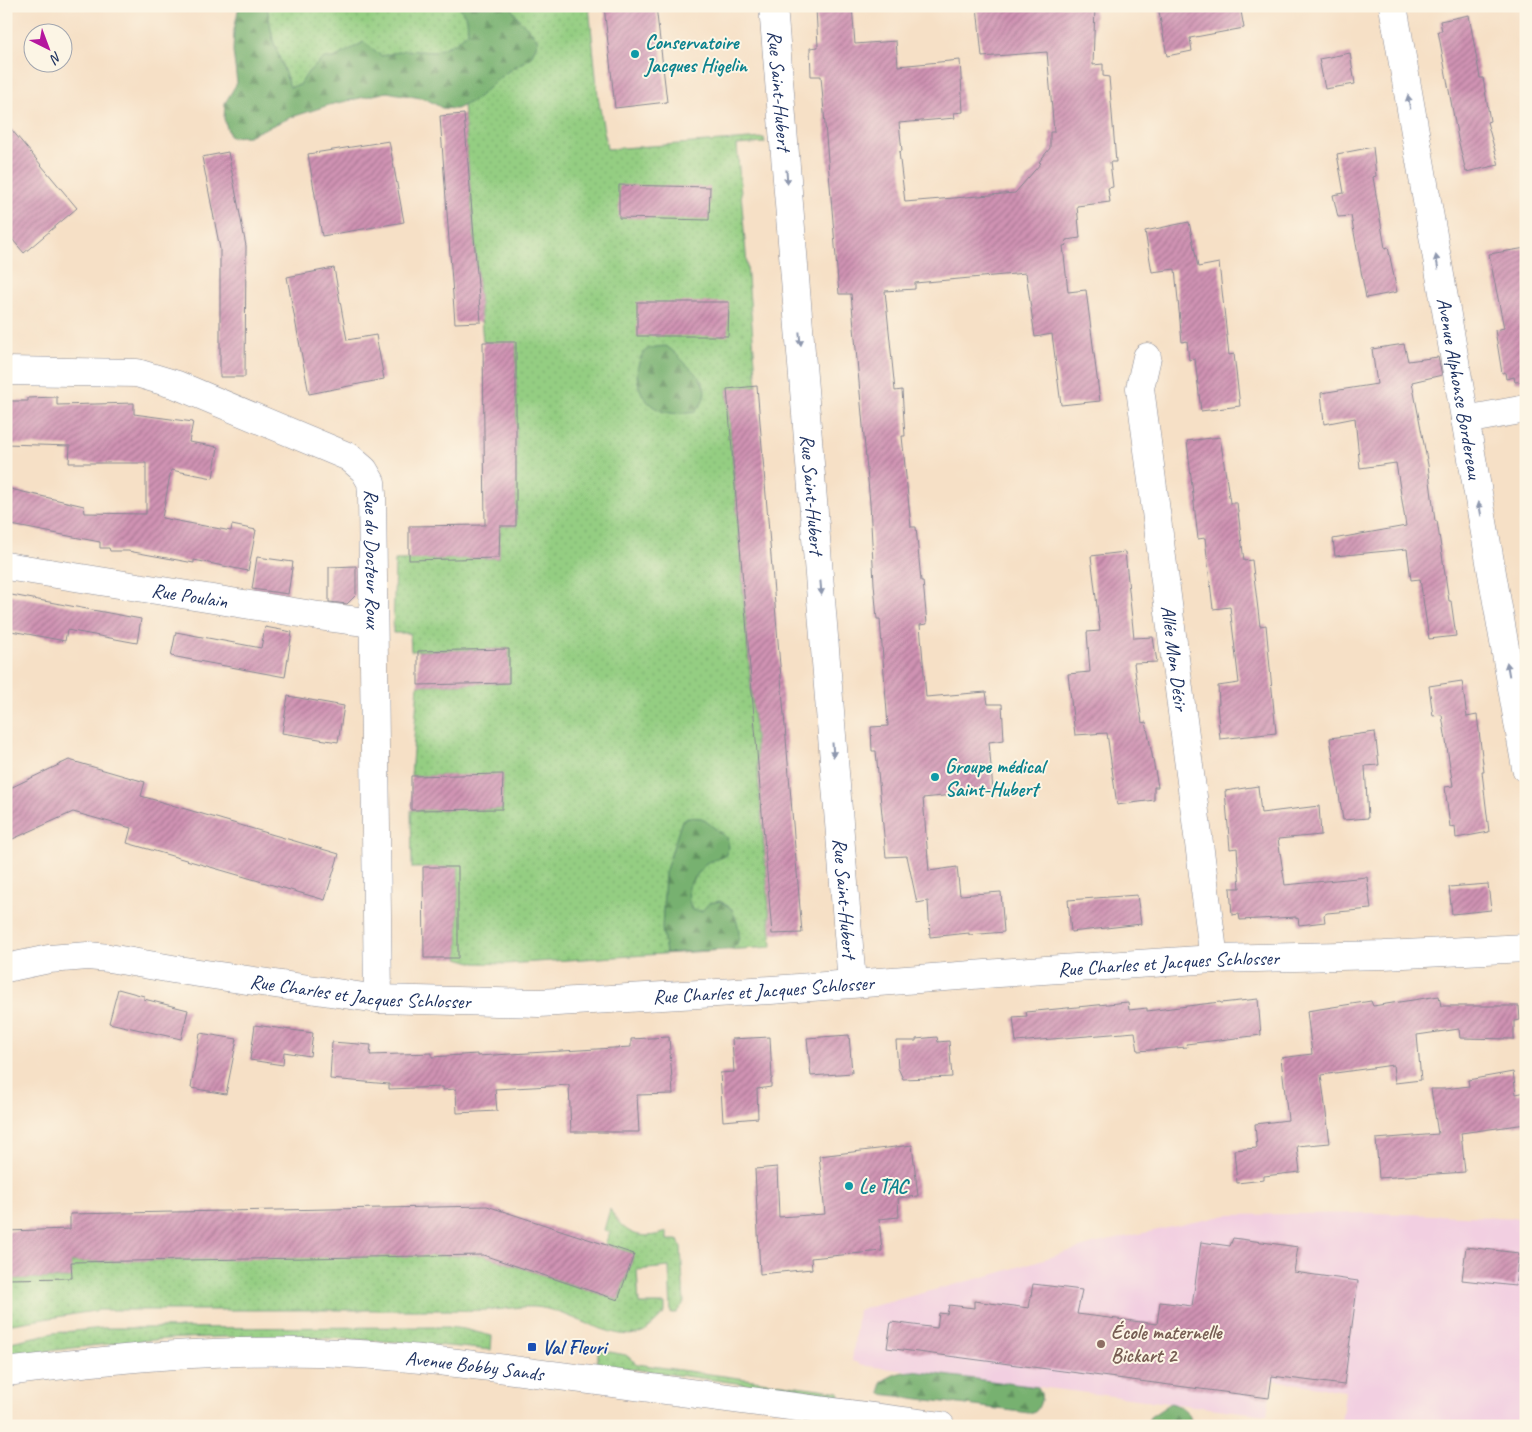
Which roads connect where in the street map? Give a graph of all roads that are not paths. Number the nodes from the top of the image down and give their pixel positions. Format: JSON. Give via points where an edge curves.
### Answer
{"nodes":[{"id":1,"x":773,"y":6,"type":"edge"},
{"id":2,"x":1393,"y":6,"type":"edge"},
{"id":3,"x":1147,"y":357,"type":"dead end"},
{"id":4,"x":6,"y":371,"type":"edge"},
{"id":5,"x":1526,"y":409,"type":"edge"},
{"id":6,"x":1465,"y":420,"type":"junction"},
{"id":7,"x":6,"y":566,"type":"edge"},
{"id":8,"x":373,"y":623,"type":"junction"},
{"id":9,"x":1526,"y":768,"type":"edge"},
{"id":10,"x":1526,"y":948,"type":"edge"},
{"id":11,"x":1214,"y":959,"type":"junction"},
{"id":12,"x":6,"y":968,"type":"edge"},
{"id":13,"x":852,"y":983,"type":"junction"},
{"id":14,"x":378,"y":999,"type":"junction"},
{"id":15,"x":6,"y":1372,"type":"edge"},
{"id":16,"x":941,"y":1426,"type":"edge"}],
"edges":[{"from":1,"to":13,"type":"street","name":"Rue Saint-Hubert","one_way":true},
{"from":6,"to":2,"type":"street","name":"Avenue Alphonse Bordereau","one_way":true},
{"from":3,"to":11,"type":"street","name":"Allée Mon Désir","via":[[1140,388]]},
{"from":4,"to":8,"type":"street","name":"Rue du Docteur Roux","via":[[137,373],[185,388],[349,457],[364,470],[371,482]]},
{"from":5,"to":6,"type":"street"},
{"from":9,"to":6,"type":"street","name":"Avenue Alphonse Bordereau","one_way":true},
{"from":7,"to":8,"type":"street","name":"Rue Poulain"},
{"from":8,"to":14,"type":"street","name":"Rue du Docteur Roux"},
{"from":10,"to":11,"type":"street","name":"Rue Charles et Jacques Schlosser"},
{"from":11,"to":13,"type":"street","name":"Rue Charles et Jacques Schlosser"},
{"from":12,"to":14,"type":"street","name":"Rue Charles et Jacques Schlosser","via":[[49,959],[120,958],[178,970]]},
{"from":13,"to":14,"type":"street","name":"Rue Charles et Jacques Schlosser","via":[[539,1003]]},
{"from":15,"to":16,"type":"street","name":"Avenue Bobby Sands","via":[[131,1358],[334,1353],[498,1367]]}]}
